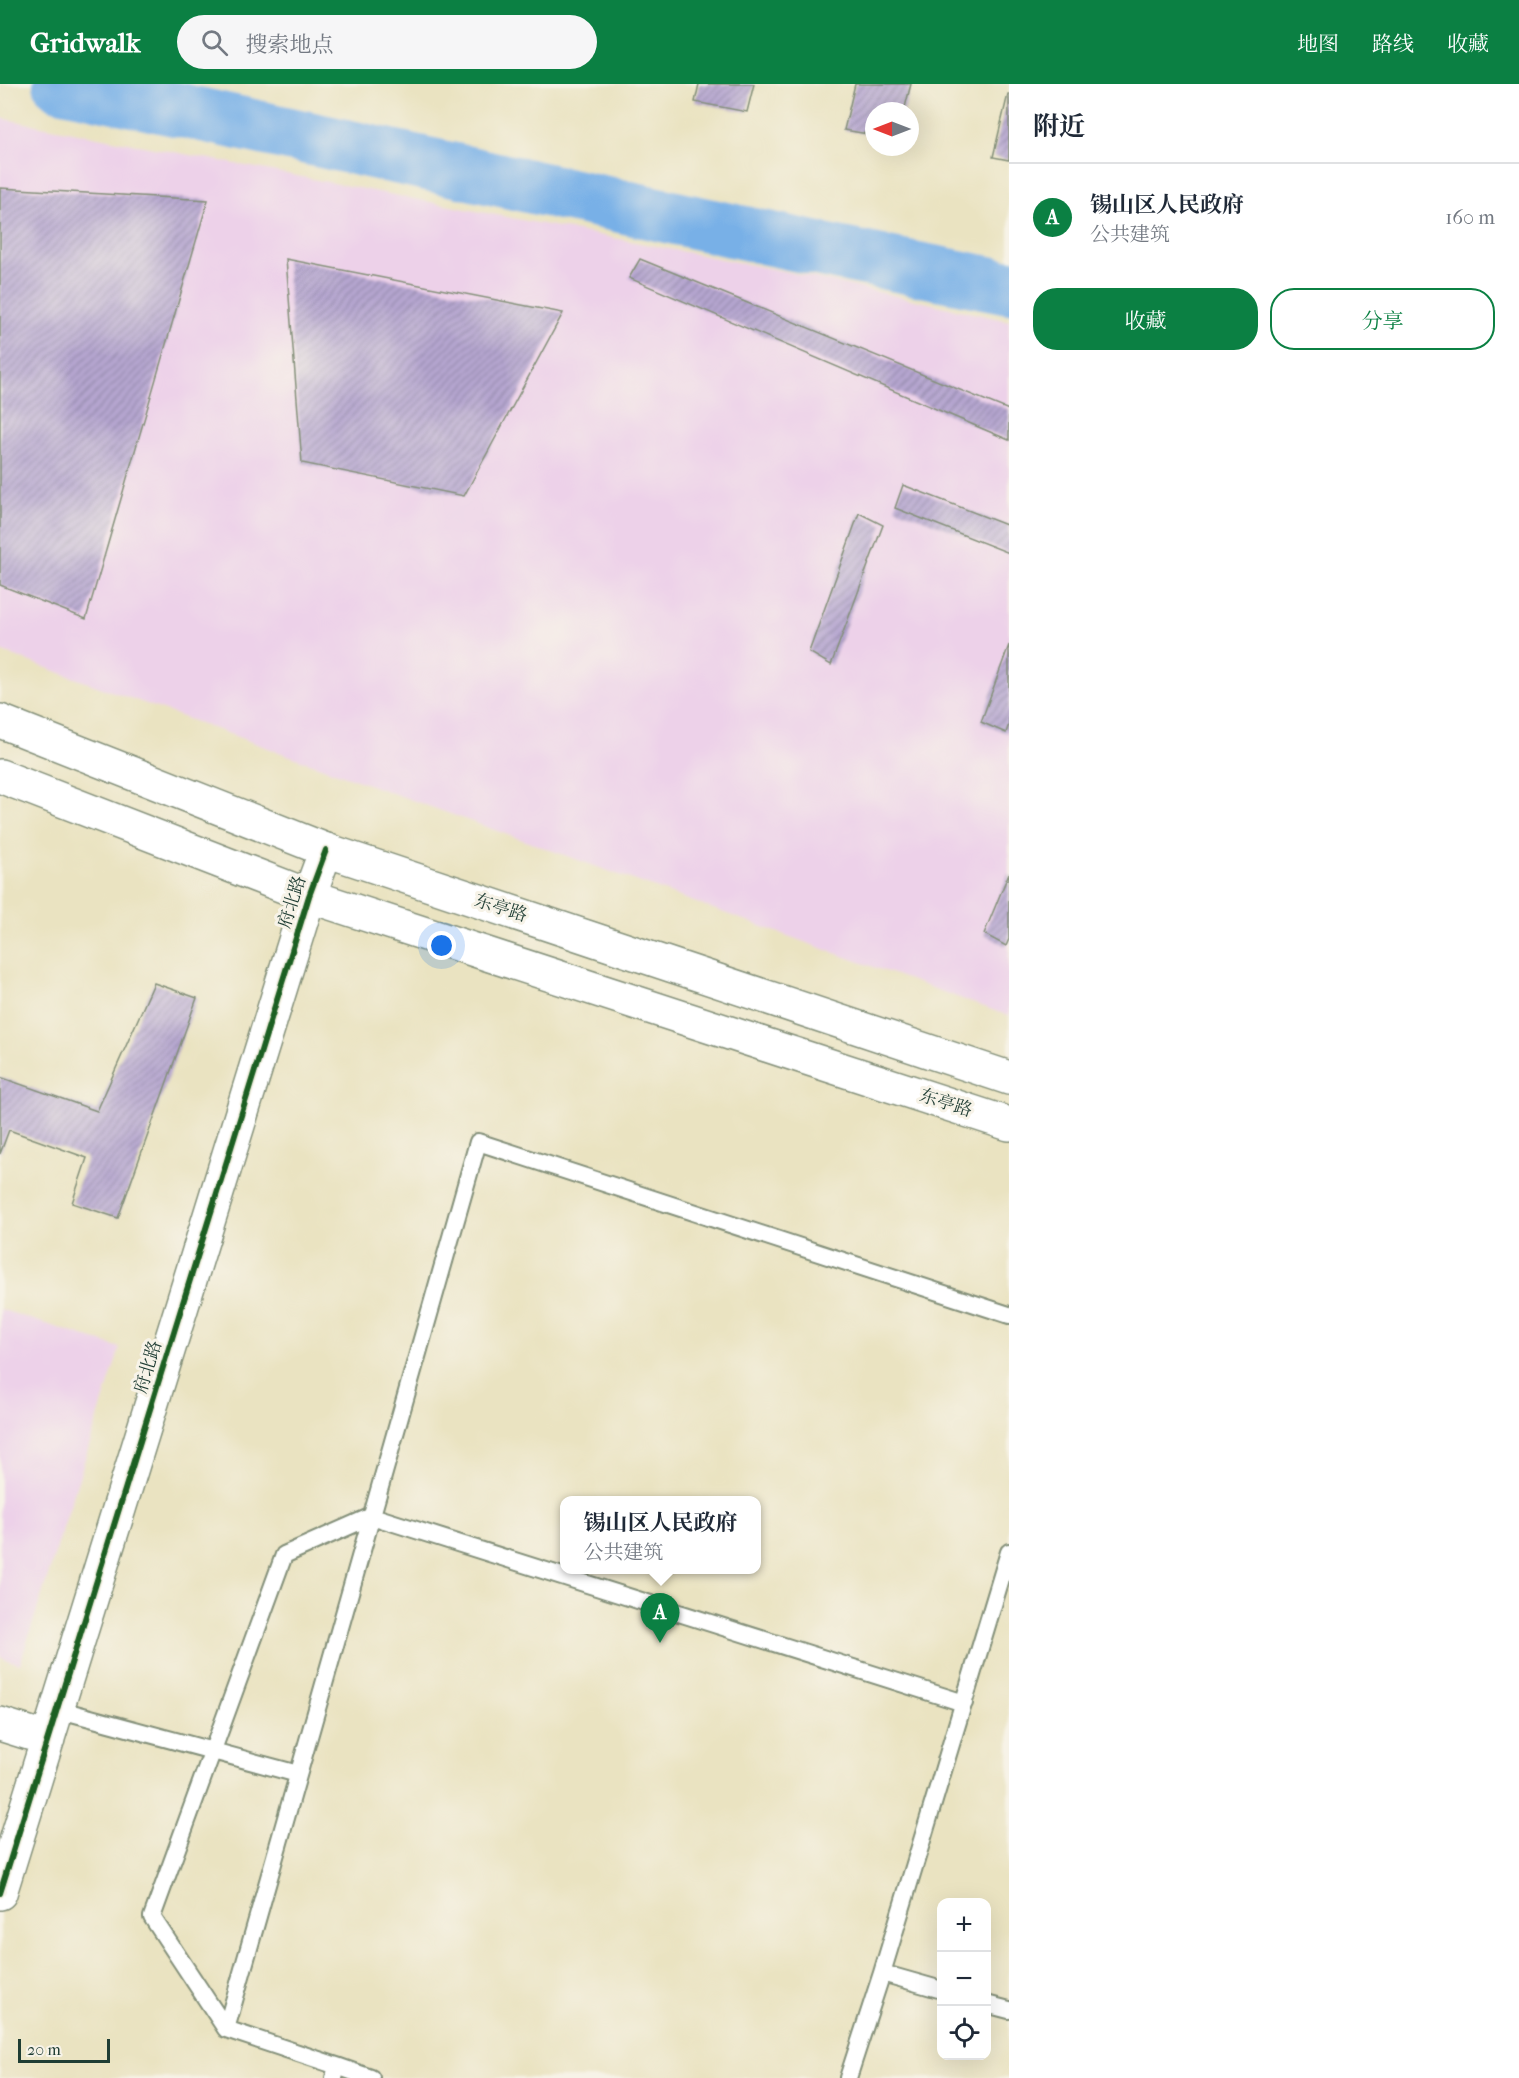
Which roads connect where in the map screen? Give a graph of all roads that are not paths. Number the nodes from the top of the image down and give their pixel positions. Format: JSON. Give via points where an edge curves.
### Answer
{"nodes":[{"id":1,"x":0,"y":721,"type":"edge"},
{"id":2,"x":0,"y":776,"type":"edge"},
{"id":3,"x":326,"y":850,"type":"junction"},
{"id":4,"x":309,"y":896,"type":"junction"},
{"id":5,"x":1009,"y":1078,"type":"edge"},
{"id":6,"x":1009,"y":1124,"type":"edge"},
{"id":7,"x":1009,"y":1315,"type":"edge"},
{"id":8,"x":372,"y":1516,"type":"junction"},
{"id":9,"x":1009,"y":1552,"type":"edge"},
{"id":10,"x":964,"y":1703,"type":"junction"},
{"id":11,"x":0,"y":1724,"type":"edge"},
{"id":12,"x":53,"y":1724,"type":"junction"},
{"id":13,"x":212,"y":1751,"type":"junction"},
{"id":14,"x":298,"y":1774,"type":"junction"},
{"id":15,"x":0,"y":1893,"type":"edge"},
{"id":16,"x":882,"y":1973,"type":"junction"},
{"id":17,"x":937,"y":1989,"type":"edge"},
{"id":18,"x":991,"y":2005,"type":"edge"},
{"id":19,"x":1009,"y":2010,"type":"edge"},
{"id":20,"x":226,"y":2028,"type":"junction"},
{"id":21,"x":335,"y":2072,"type":"edge"},
{"id":22,"x":371,"y":2078,"type":"edge"},
{"id":23,"x":848,"y":2078,"type":"edge"}],
"edges":[{"from":1,"to":3,"type":"main road","name":"东亭路"},
{"from":2,"to":4,"type":"main road","name":"东亭路"},
{"from":3,"to":4,"type":"main road","name":"府北路"},
{"from":3,"to":5,"type":"main road","name":"东亭路"},
{"from":4,"to":6,"type":"main road","name":"东亭路"},
{"from":4,"to":12,"type":"main road","name":"府北路"},
{"from":7,"to":8,"type":"lane","via":[[478,1142]]},
{"from":8,"to":10,"type":"lane"},
{"from":8,"to":13,"type":"lane","via":[[284,1555]]},
{"from":8,"to":14,"type":"lane"},
{"from":9,"to":10,"type":"lane"},
{"from":10,"to":16,"type":"lane"},
{"from":11,"to":12,"type":"main road"},
{"from":12,"to":13,"type":"lane"},
{"from":12,"to":15,"type":"main road","name":"府北路"},
{"from":13,"to":14,"type":"lane"},
{"from":13,"to":20,"type":"lane","via":[[152,1917]]},
{"from":14,"to":20,"type":"lane"},
{"from":16,"to":17,"type":"lane"},
{"from":16,"to":23,"type":"lane"},
{"from":18,"to":19,"type":"lane"},
{"from":20,"to":21,"type":"lane"},
{"from":21,"to":22,"type":"lane"}]}
